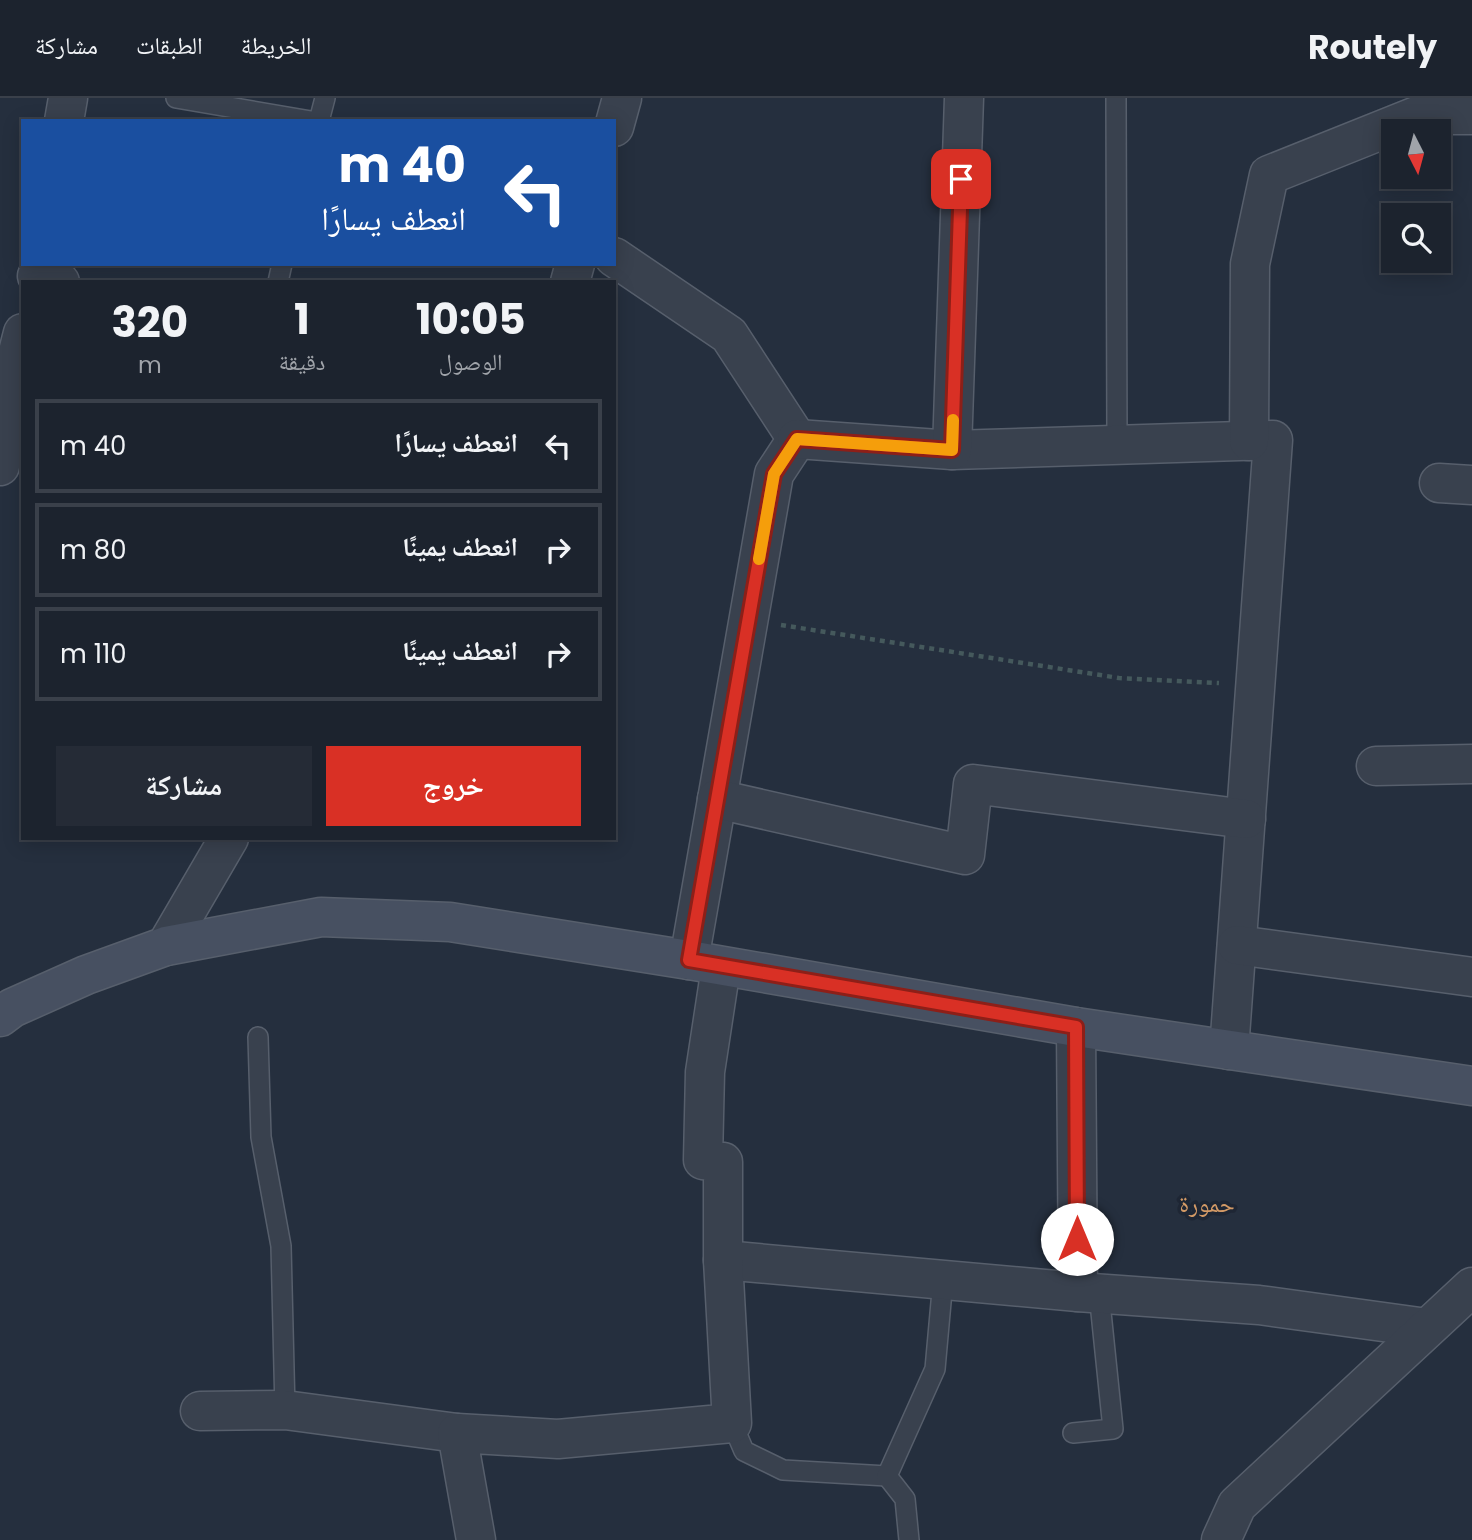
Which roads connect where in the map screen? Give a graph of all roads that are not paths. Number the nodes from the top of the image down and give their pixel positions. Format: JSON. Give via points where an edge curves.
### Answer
{"nodes":[{"id":1,"x":68,"y":98,"type":"edge"},
{"id":2,"x":176,"y":98,"type":"edge"},
{"id":3,"x":325,"y":98,"type":"edge"},
{"id":4,"x":622,"y":98,"type":"edge"},
{"id":5,"x":964,"y":98,"type":"edge"},
{"id":6,"x":1116,"y":98,"type":"edge"},
{"id":7,"x":1472,"y":115,"type":"edge"},
{"id":8,"x":64,"y":119,"type":"edge"},
{"id":9,"x":299,"y":119,"type":"edge"},
{"id":10,"x":320,"y":119,"type":"edge"},
{"id":11,"x":616,"y":120,"type":"edge"},
{"id":12,"x":616,"y":258,"type":"edge"},
{"id":13,"x":13,"y":350,"type":"edge"},
{"id":14,"x":797,"y":439,"type":"junction"},
{"id":15,"x":1249,"y":441,"type":"junction"},
{"id":16,"x":1116,"y":445,"type":"junction"},
{"id":17,"x":952,"y":450,"type":"junction"},
{"id":18,"x":0,"y":466,"type":"edge"},
{"id":19,"x":1472,"y":764,"type":"edge"},
{"id":20,"x":1376,"y":766,"type":"dead end"},
{"id":21,"x":717,"y":799,"type":"junction"},
{"id":22,"x":1246,"y":819,"type":"junction"},
{"id":23,"x":228,"y":840,"type":"edge"},
{"id":24,"x":1237,"y":945,"type":"junction"},
{"id":25,"x":166,"y":946,"type":"junction"},
{"id":26,"x":705,"y":964,"type":"junction"},
{"id":27,"x":1472,"y":976,"type":"edge"},
{"id":28,"x":0,"y":1017,"type":"edge"},
{"id":29,"x":1076,"y":1027,"type":"junction"},
{"id":30,"x":258,"y":1037,"type":"dead end"},
{"id":31,"x":1229,"y":1050,"type":"junction"},
{"id":32,"x":1472,"y":1086,"type":"edge"},
{"id":33,"x":723,"y":1260,"type":"junction"},
{"id":34,"x":943,"y":1280,"type":"junction"},
{"id":35,"x":1472,"y":1287,"type":"edge"},
{"id":36,"x":1088,"y":1293,"type":"junction"},
{"id":37,"x":1427,"y":1328,"type":"junction"},
{"id":38,"x":285,"y":1410,"type":"junction"},
{"id":39,"x":200,"y":1411,"type":"dead end"},
{"id":40,"x":732,"y":1423,"type":"junction"},
{"id":41,"x":457,"y":1433,"type":"junction"},
{"id":42,"x":1073,"y":1433,"type":"dead end"},
{"id":43,"x":887,"y":1476,"type":"junction"},
{"id":44,"x":476,"y":1540,"type":"edge"},
{"id":45,"x":909,"y":1540,"type":"edge"},
{"id":46,"x":1221,"y":1540,"type":"edge"}],
"edges":[{"from":1,"to":8,"type":"street"},
{"from":2,"to":9,"type":"lane"},
{"from":3,"to":10,"type":"lane"},
{"from":4,"to":11,"type":"street"},
{"from":5,"to":17,"type":"street"},
{"from":6,"to":16,"type":"lane"},
{"from":7,"to":15,"type":"street","via":[[1419,115],[1269,175],[1250,264]]},
{"from":12,"to":14,"type":"street","via":[[729,335]]},
{"from":13,"to":18,"type":"street"},
{"from":14,"to":17,"type":"street"},
{"from":14,"to":21,"type":"street","via":[[774,474]]},
{"from":15,"to":16,"type":"street"},
{"from":15,"to":22,"type":"street","via":[[1273,440]]},
{"from":16,"to":17,"type":"street"},
{"from":19,"to":20,"type":"street"},
{"from":21,"to":22,"type":"street","via":[[965,855],[973,784]]},
{"from":21,"to":26,"type":"street"},
{"from":22,"to":24,"type":"street"},
{"from":23,"to":25,"type":"street"},
{"from":24,"to":27,"type":"street"},
{"from":24,"to":31,"type":"street"},
{"from":25,"to":26,"type":"main road","via":[[321,917],[450,922]]},
{"from":25,"to":28,"type":"main road","via":[[86,975]]},
{"from":26,"to":29,"type":"main road"},
{"from":26,"to":33,"type":"street","via":[[703,1160],[723,1161]]},
{"from":29,"to":31,"type":"main road"},
{"from":29,"to":36,"type":"street"},
{"from":30,"to":38,"type":"lane","via":[[261,1137],[281,1247]]},
{"from":31,"to":32,"type":"main road"},
{"from":33,"to":34,"type":"street"},
{"from":33,"to":40,"type":"street"},
{"from":34,"to":36,"type":"street"},
{"from":34,"to":43,"type":"lane","via":[[935,1369]]},
{"from":35,"to":37,"type":"street"},
{"from":36,"to":37,"type":"street","via":[[1259,1305]]},
{"from":36,"to":42,"type":"lane","via":[[1113,1429]]},
{"from":37,"to":46,"type":"street","via":[[1237,1504]]},
{"from":38,"to":39,"type":"street"},
{"from":38,"to":41,"type":"street"},
{"from":40,"to":41,"type":"street","via":[[558,1439]]},
{"from":40,"to":43,"type":"lane","via":[[744,1451],[783,1470]]},
{"from":41,"to":44,"type":"street"},
{"from":43,"to":45,"type":"lane","via":[[905,1499]]}]}
